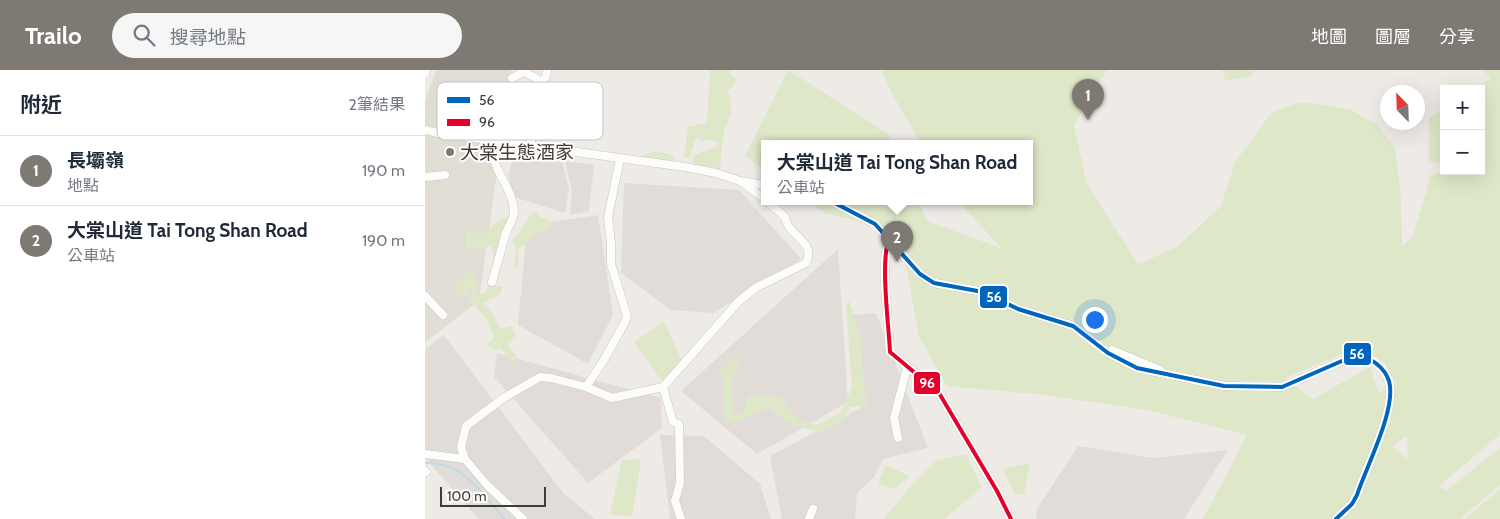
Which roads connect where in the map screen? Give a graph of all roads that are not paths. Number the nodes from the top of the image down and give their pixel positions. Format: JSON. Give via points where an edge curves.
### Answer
{"nodes":[{"id":1,"x":426,"y":70,"type":"edge"},
{"id":2,"x":547,"y":70,"type":"edge"},
{"id":3,"x":523,"y":71,"type":"edge"},
{"id":4,"x":425,"y":74,"type":"edge"},
{"id":5,"x":512,"y":78,"type":"dead end"},
{"id":6,"x":541,"y":82,"type":"joint"},
{"id":7,"x":492,"y":140,"type":"joint"},
{"id":8,"x":532,"y":140,"type":"edge"},
{"id":9,"x":531,"y":146,"type":"junction"},
{"id":10,"x":620,"y":159,"type":"junction"},
{"id":11,"x":445,"y":174,"type":"dead end"},
{"id":12,"x":425,"y":177,"type":"edge"},
{"id":13,"x":740,"y":181,"type":"junction"},
{"id":14,"x":761,"y":184,"type":"edge"},
{"id":15,"x":761,"y":196,"type":"edge"},
{"id":16,"x":772,"y":205,"type":"edge"},
{"id":17,"x":839,"y":205,"type":"edge"},
{"id":18,"x":889,"y":240,"type":"junction"},
{"id":19,"x":901,"y":254,"type":"junction"},
{"id":20,"x":886,"y":259,"type":"junction"},
{"id":21,"x":491,"y":282,"type":"dead end"},
{"id":22,"x":425,"y":296,"type":"edge"},
{"id":23,"x":443,"y":315,"type":"dead end"},
{"id":24,"x":907,"y":368,"type":"junction"},
{"id":25,"x":585,"y":387,"type":"junction"},
{"id":26,"x":663,"y":388,"type":"junction"},
{"id":27,"x":898,"y":438,"type":"dead end"},
{"id":28,"x":425,"y":454,"type":"edge"},
{"id":29,"x":465,"y":459,"type":"junction"},
{"id":30,"x":813,"y":509,"type":"dead end"},
{"id":31,"x":520,"y":517,"type":"edge"},
{"id":32,"x":681,"y":519,"type":"edge"},
{"id":33,"x":809,"y":519,"type":"edge"},
{"id":34,"x":1011,"y":519,"type":"edge"},
{"id":35,"x":1336,"y":519,"type":"edge"}],
"edges":[{"from":1,"to":4,"type":"street"},
{"from":2,"to":6,"type":"street"},
{"from":3,"to":5,"type":"street"},
{"from":3,"to":6,"type":"street"},
{"from":7,"to":9,"type":"street"},
{"from":7,"to":21,"type":"street","via":[[493,160],[514,210]]},
{"from":8,"to":9,"type":"street"},
{"from":9,"to":10,"type":"street"},
{"from":10,"to":13,"type":"street","via":[[716,173]]},
{"from":10,"to":25,"type":"street","via":[[608,217],[611,264],[627,316],[604,360]]},
{"from":11,"to":12,"type":"street"},
{"from":13,"to":14,"type":"street"},
{"from":13,"to":15,"type":"street"},
{"from":16,"to":26,"type":"street","via":[[785,216],[786,224],[808,247],[806,263],[757,287],[739,302]]},
{"from":17,"to":18,"type":"street","via":[[875,224]]},
{"from":18,"to":19,"type":"street"},
{"from":18,"to":20,"type":"street"},
{"from":19,"to":20,"type":"street"},
{"from":19,"to":35,"type":"street","via":[[919,274],[934,283],[983,292],[1018,309],[1073,326],[1097,344],[1171,374],[1224,386],[1282,387],[1358,354],[1371,359],[1388,380],[1390,391],[1385,421],[1357,495]]},
{"from":20,"to":24,"type":"street","via":[[890,352]]},
{"from":22,"to":23,"type":"street"},
{"from":24,"to":27,"type":"street","via":[[894,418]]},
{"from":24,"to":34,"type":"street","via":[[939,394]]},
{"from":25,"to":26,"type":"street","via":[[612,398]]},
{"from":25,"to":29,"type":"street","via":[[540,377],[505,398],[466,426],[461,448]]},
{"from":26,"to":32,"type":"street","via":[[673,422],[679,424],[680,482],[675,501]]},
{"from":28,"to":29,"type":"street"},
{"from":29,"to":31,"type":"street"},
{"from":30,"to":33,"type":"street"}]}
